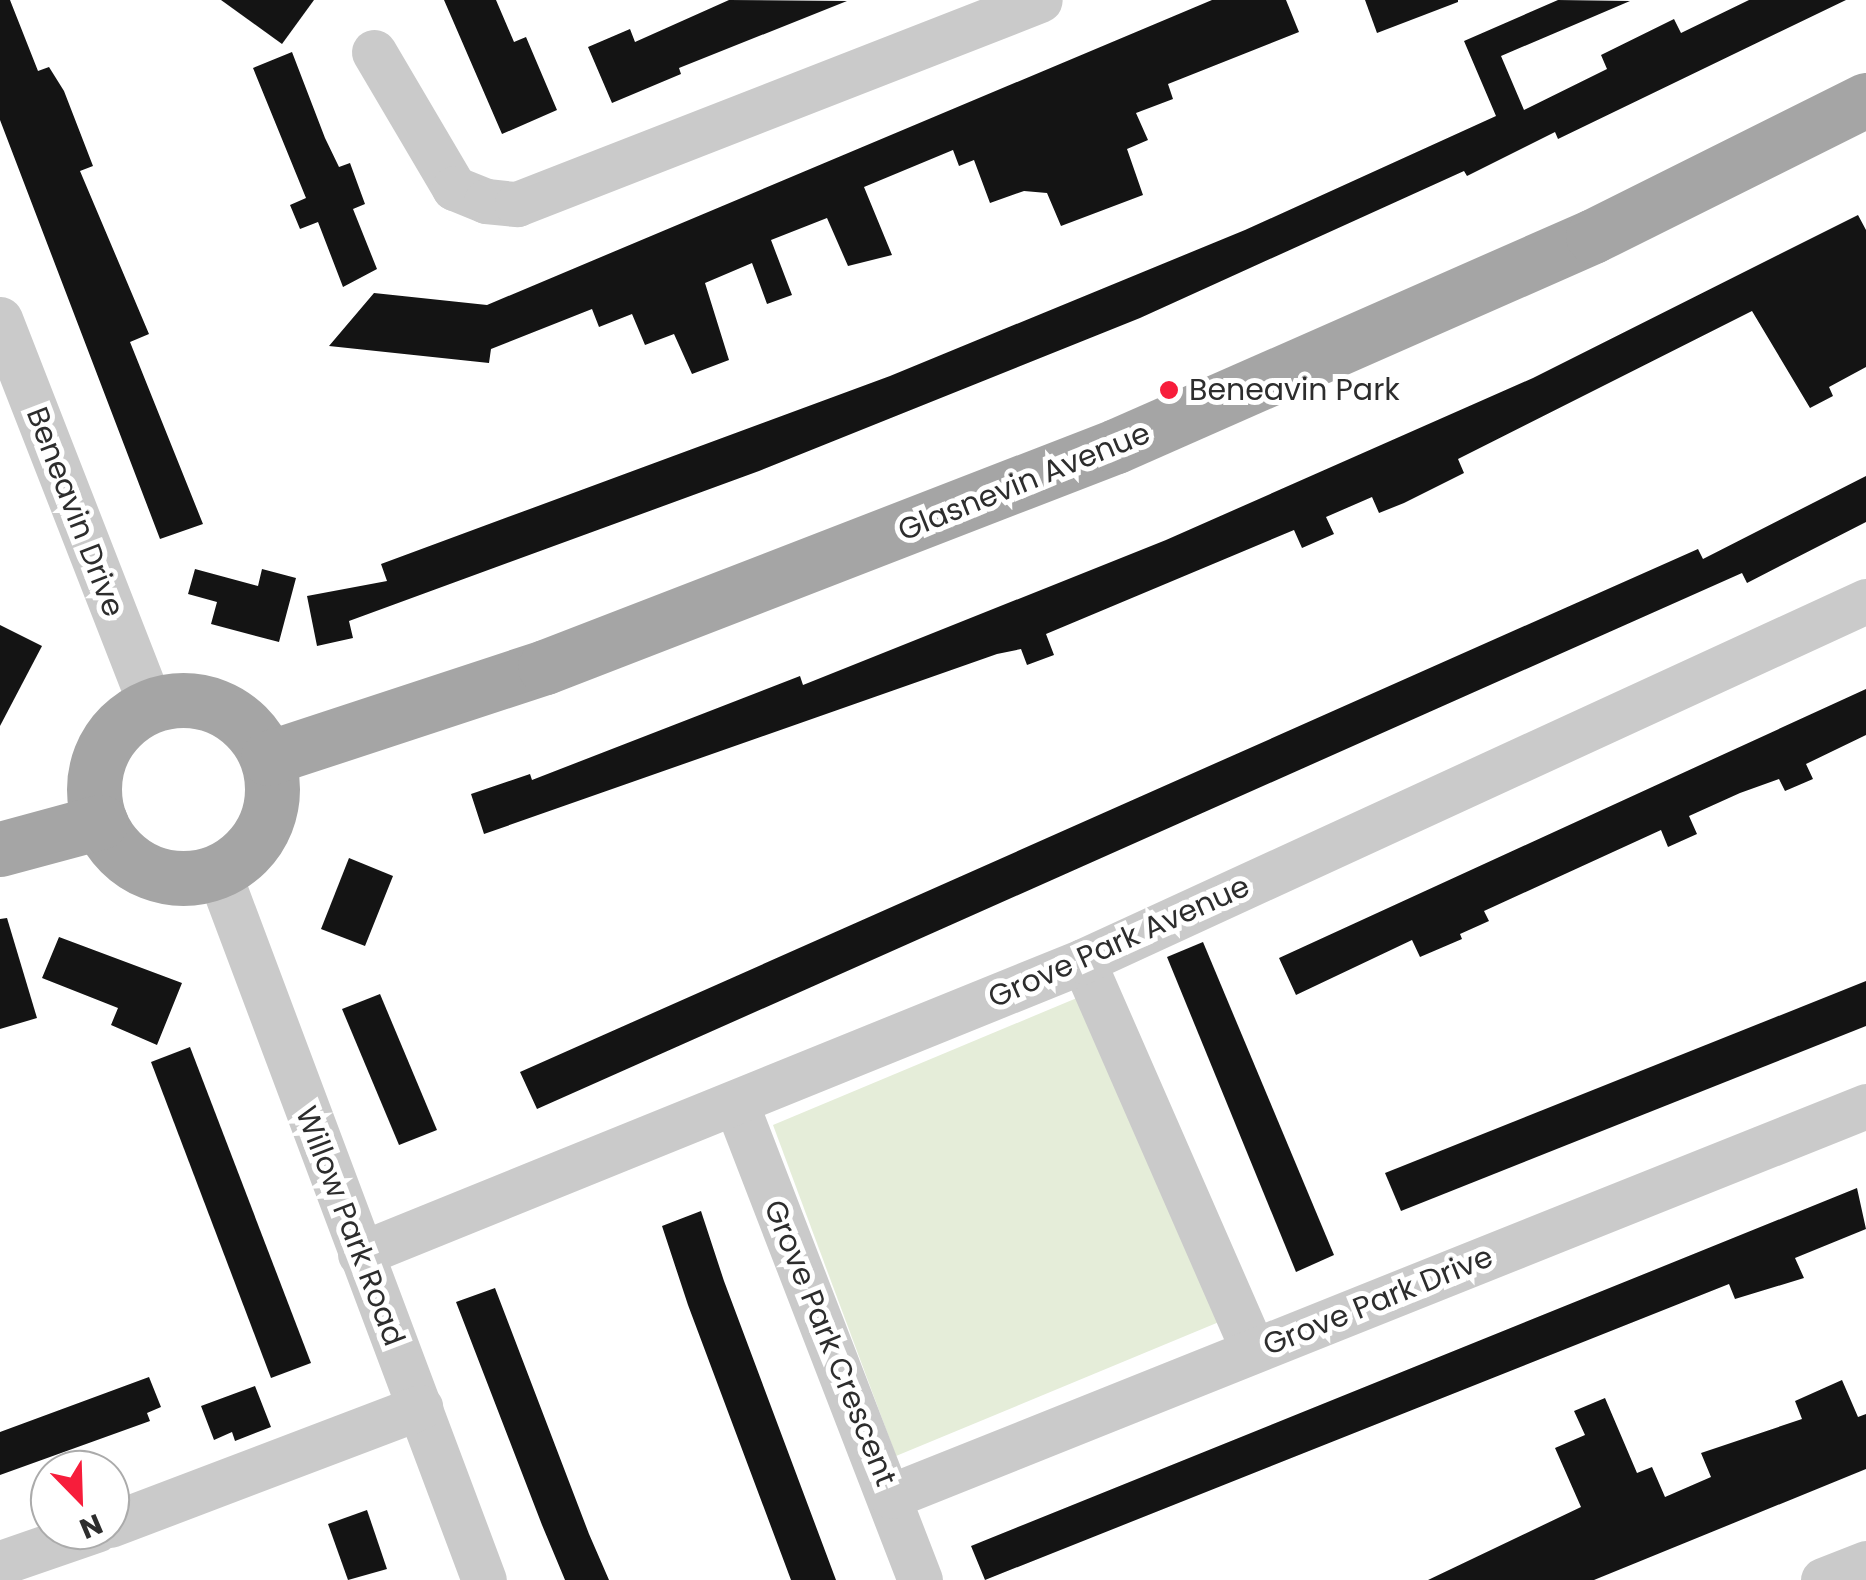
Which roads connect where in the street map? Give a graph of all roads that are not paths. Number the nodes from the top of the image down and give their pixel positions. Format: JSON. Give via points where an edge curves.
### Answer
{"nodes":[{"id":1,"x":1040,"y":0,"type":"edge"},
{"id":2,"x":374,"y":52,"type":"dead end"},
{"id":3,"x":1866,"y":100,"type":"edge"},
{"id":4,"x":0,"y":319,"type":"edge"},
{"id":5,"x":1866,"y":601,"type":"edge"},
{"id":6,"x":151,"y":706,"type":"junction"},
{"id":7,"x":268,"y":758,"type":"junction"},
{"id":8,"x":100,"y":822,"type":"junction"},
{"id":9,"x":0,"y":849,"type":"edge"},
{"id":10,"x":218,"y":871,"type":"junction"},
{"id":11,"x":1083,"y":961,"type":"junction"},
{"id":12,"x":737,"y":1106,"type":"junction"},
{"id":13,"x":1866,"y":1106,"type":"edge"},
{"id":14,"x":360,"y":1254,"type":"junction"},
{"id":15,"x":1253,"y":1351,"type":"junction"},
{"id":16,"x":420,"y":1407,"type":"junction"},
{"id":17,"x":891,"y":1496,"type":"junction"},
{"id":18,"x":130,"y":1517,"type":"edge"},
{"id":19,"x":40,"y":1550,"type":"edge"},
{"id":20,"x":1866,"y":1563,"type":"edge"},
{"id":21,"x":0,"y":1564,"type":"edge"},
{"id":22,"x":484,"y":1580,"type":"edge"},
{"id":23,"x":920,"y":1580,"type":"edge"},
{"id":24,"x":1823,"y":1580,"type":"edge"}],
"edges":[{"from":1,"to":2,"type":"street","via":[[517,204],[486,202],[454,188]]},
{"from":3,"to":7,"type":"main road","name":"Glasnevin Avenue","via":[[1592,236],[1116,446],[545,667]]},
{"from":4,"to":6,"type":"street","name":"Beneavin Drive"},
{"from":5,"to":11,"type":"street","name":"Grove Park Avenue"},
{"from":6,"to":7,"type":"main road","via":[[178,700],[232,713]]},
{"from":6,"to":8,"type":"main road","via":[[127,720],[97,766]]},
{"from":7,"to":10,"type":"main road","via":[[270,810],[260,836]]},
{"from":8,"to":9,"type":"main road"},
{"from":8,"to":10,"type":"main road","via":[[114,846],[149,870],[190,878]]},
{"from":10,"to":14,"type":"street","name":"Willow Park Road"},
{"from":11,"to":12,"type":"street","name":"Grove Park Avenue"},
{"from":11,"to":15,"type":"street"},
{"from":12,"to":14,"type":"street","name":"Grove Park Avenue"},
{"from":12,"to":17,"type":"street","name":"Grove Park Crescent"},
{"from":13,"to":15,"type":"street","name":"Grove Park Drive"},
{"from":14,"to":16,"type":"street","name":"Willow Park Road"},
{"from":15,"to":17,"type":"street","name":"Grove Park Drive"},
{"from":16,"to":18,"type":"street"},
{"from":16,"to":22,"type":"street","name":"Willow Park Road"},
{"from":17,"to":23,"type":"street","name":"Grove Park Crescent"},
{"from":19,"to":21,"type":"street"},
{"from":20,"to":24,"type":"street"}]}
